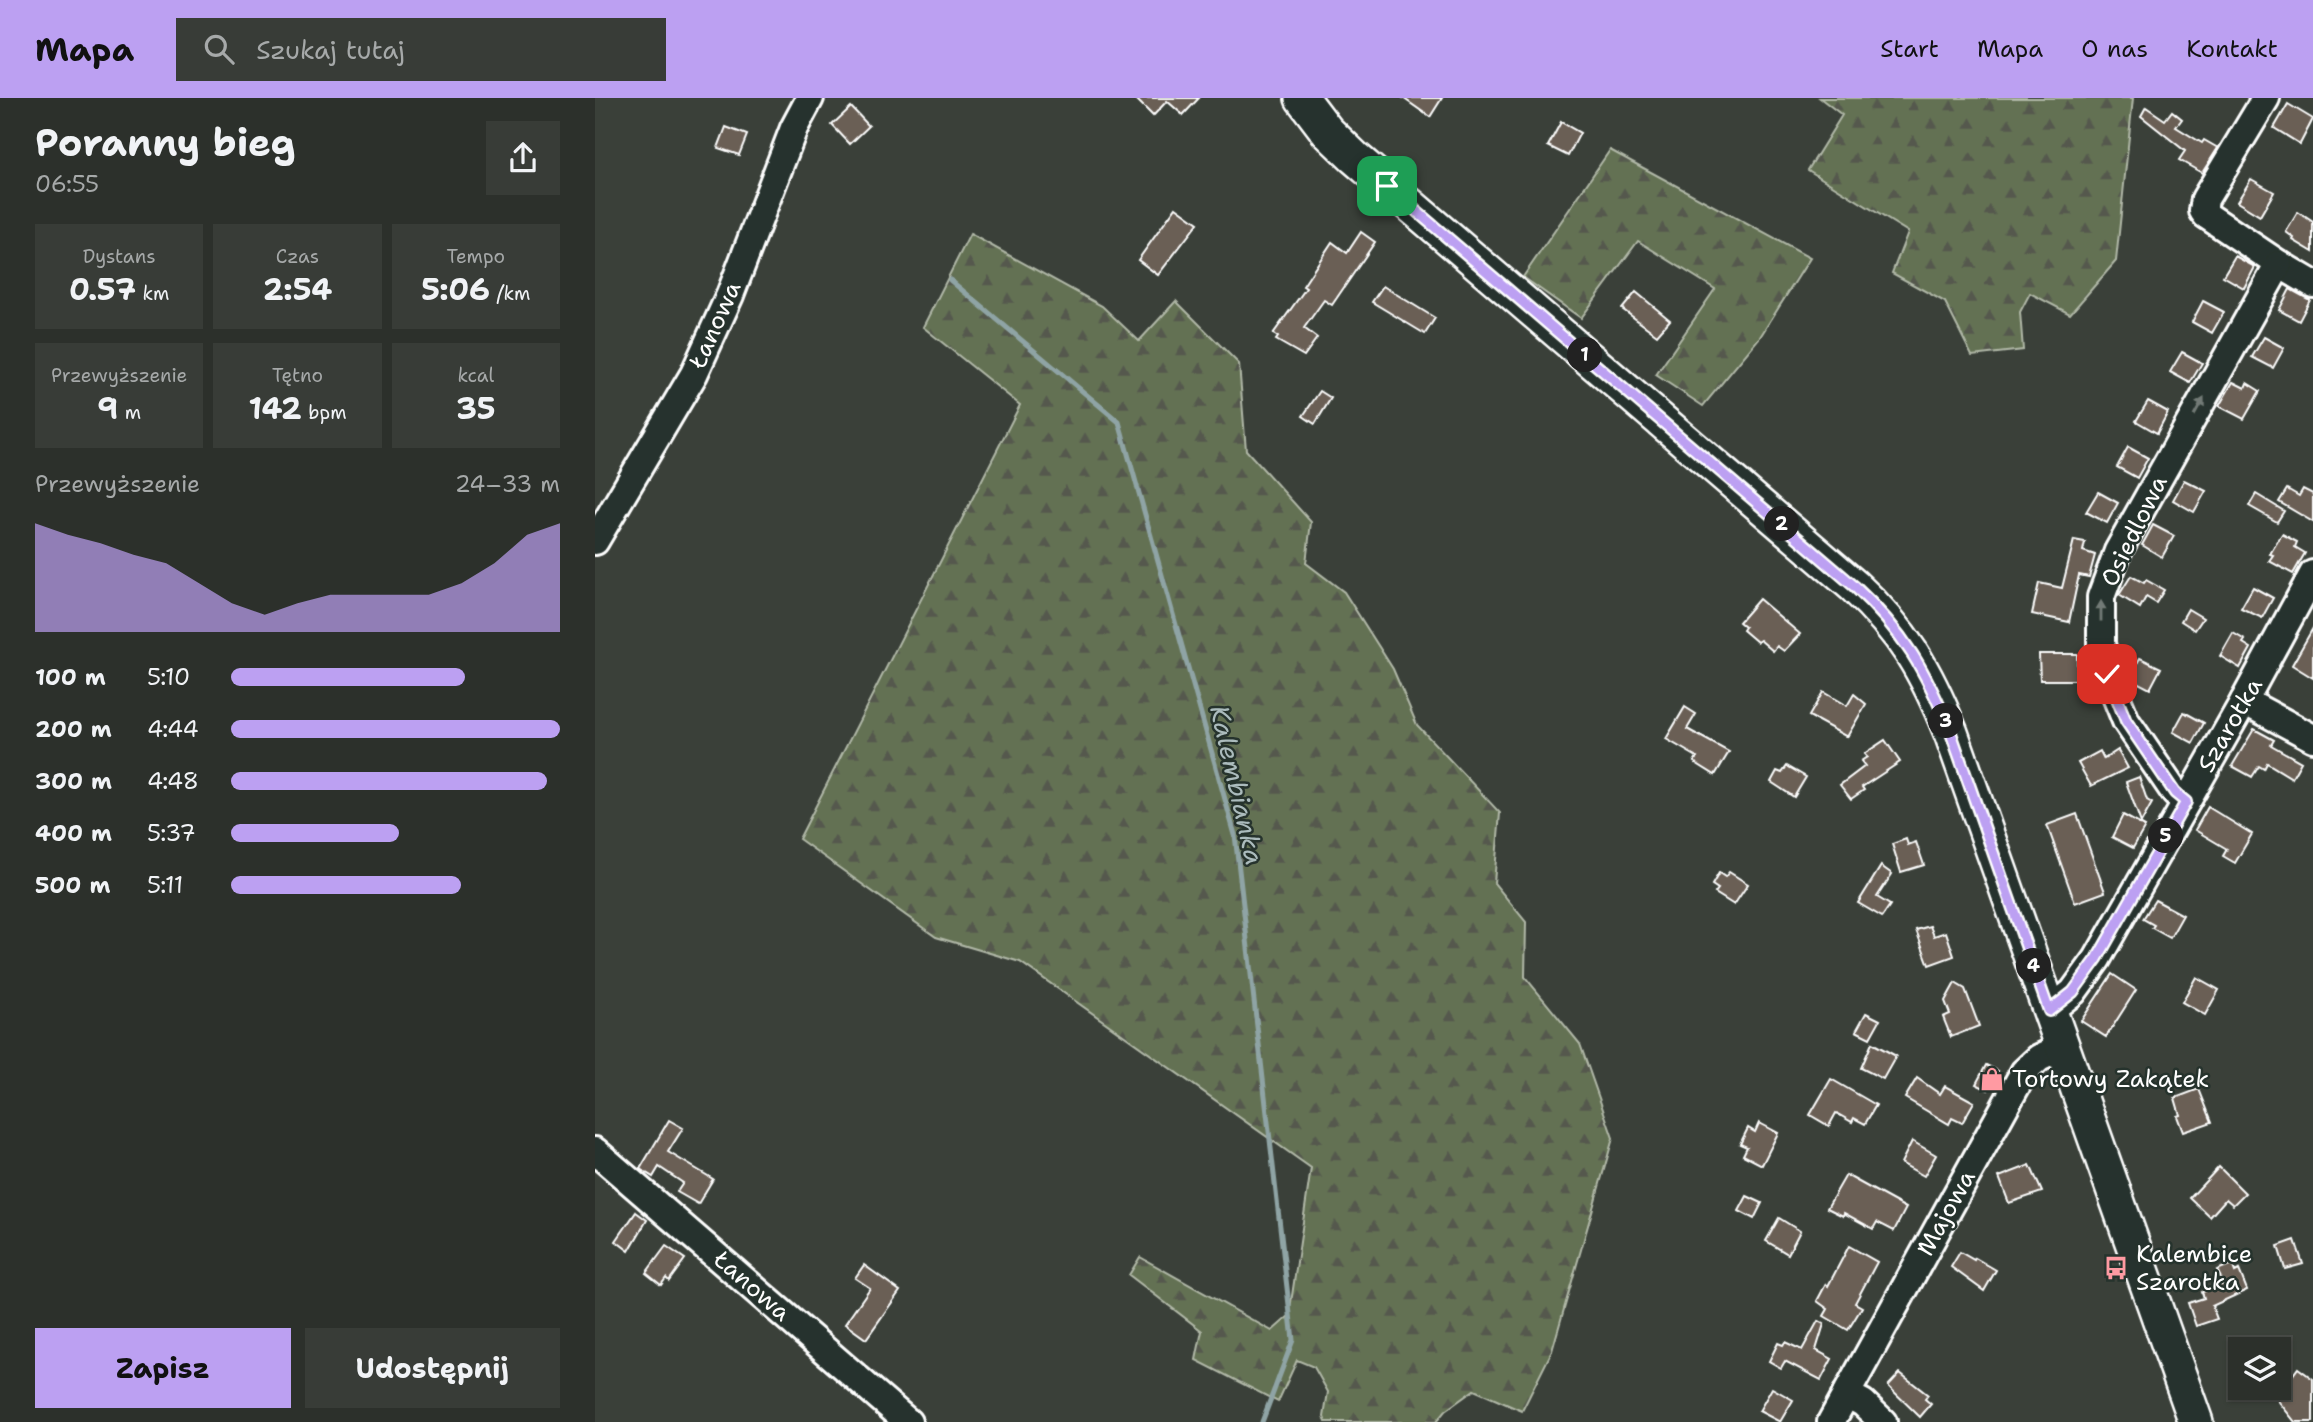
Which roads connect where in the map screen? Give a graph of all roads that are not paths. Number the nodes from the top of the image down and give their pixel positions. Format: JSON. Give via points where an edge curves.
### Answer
{"nodes":[{"id":1,"x":810,"y":98,"type":"edge"},
{"id":2,"x":1302,"y":98,"type":"edge"},
{"id":3,"x":2266,"y":98,"type":"edge"},
{"id":4,"x":2279,"y":264,"type":"junction"},
{"id":5,"x":2313,"y":284,"type":"edge"},
{"id":6,"x":595,"y":541,"type":"edge"},
{"id":7,"x":2313,"y":574,"type":"edge"},
{"id":8,"x":2305,"y":606,"type":"edge"},
{"id":9,"x":2244,"y":701,"type":"junction"},
{"id":10,"x":2313,"y":738,"type":"edge"},
{"id":11,"x":2186,"y":802,"type":"junction"},
{"id":12,"x":2049,"y":1011,"type":"junction"},
{"id":13,"x":2062,"y":1047,"type":"junction"},
{"id":14,"x":595,"y":1151,"type":"edge"},
{"id":15,"x":1846,"y":1394,"type":"junction"},
{"id":16,"x":908,"y":1422,"type":"edge"},
{"id":17,"x":1831,"y":1422,"type":"edge"},
{"id":18,"x":1884,"y":1422,"type":"edge"},
{"id":19,"x":2196,"y":1422,"type":"edge"}],
"edges":[{"from":1,"to":6,"type":"street","name":"Łanowa","via":[[694,374]]},
{"from":2,"to":12,"type":"main road","via":[[1354,158],[1854,586],[1897,630],[1929,680],[1951,733]]},
{"from":3,"to":4,"type":"street","via":[[2202,206],[2206,215]]},
{"from":4,"to":5,"type":"street"},
{"from":11,"to":4,"type":"street","name":"Osiedlowa","one_way":true,"via":[[2126,721],[2107,674],[2101,643],[2101,597],[2118,551]]},
{"from":7,"to":8,"type":"street","name":"Szarotka"},
{"from":8,"to":9,"type":"street","name":"Szarotka"},
{"from":9,"to":10,"type":"street"},
{"from":9,"to":11,"type":"street","name":"Szarotka"},
{"from":11,"to":12,"type":"street","name":"Szarotka","via":[[2097,959],[2073,992]]},
{"from":12,"to":13,"type":"main road"},
{"from":13,"to":15,"type":"street","name":"Majowa","via":[[2024,1072]]},
{"from":13,"to":19,"type":"main road"},
{"from":14,"to":16,"type":"street","name":"Łanowa"},
{"from":15,"to":17,"type":"street","name":"Majowa"},
{"from":15,"to":18,"type":"street"}]}
